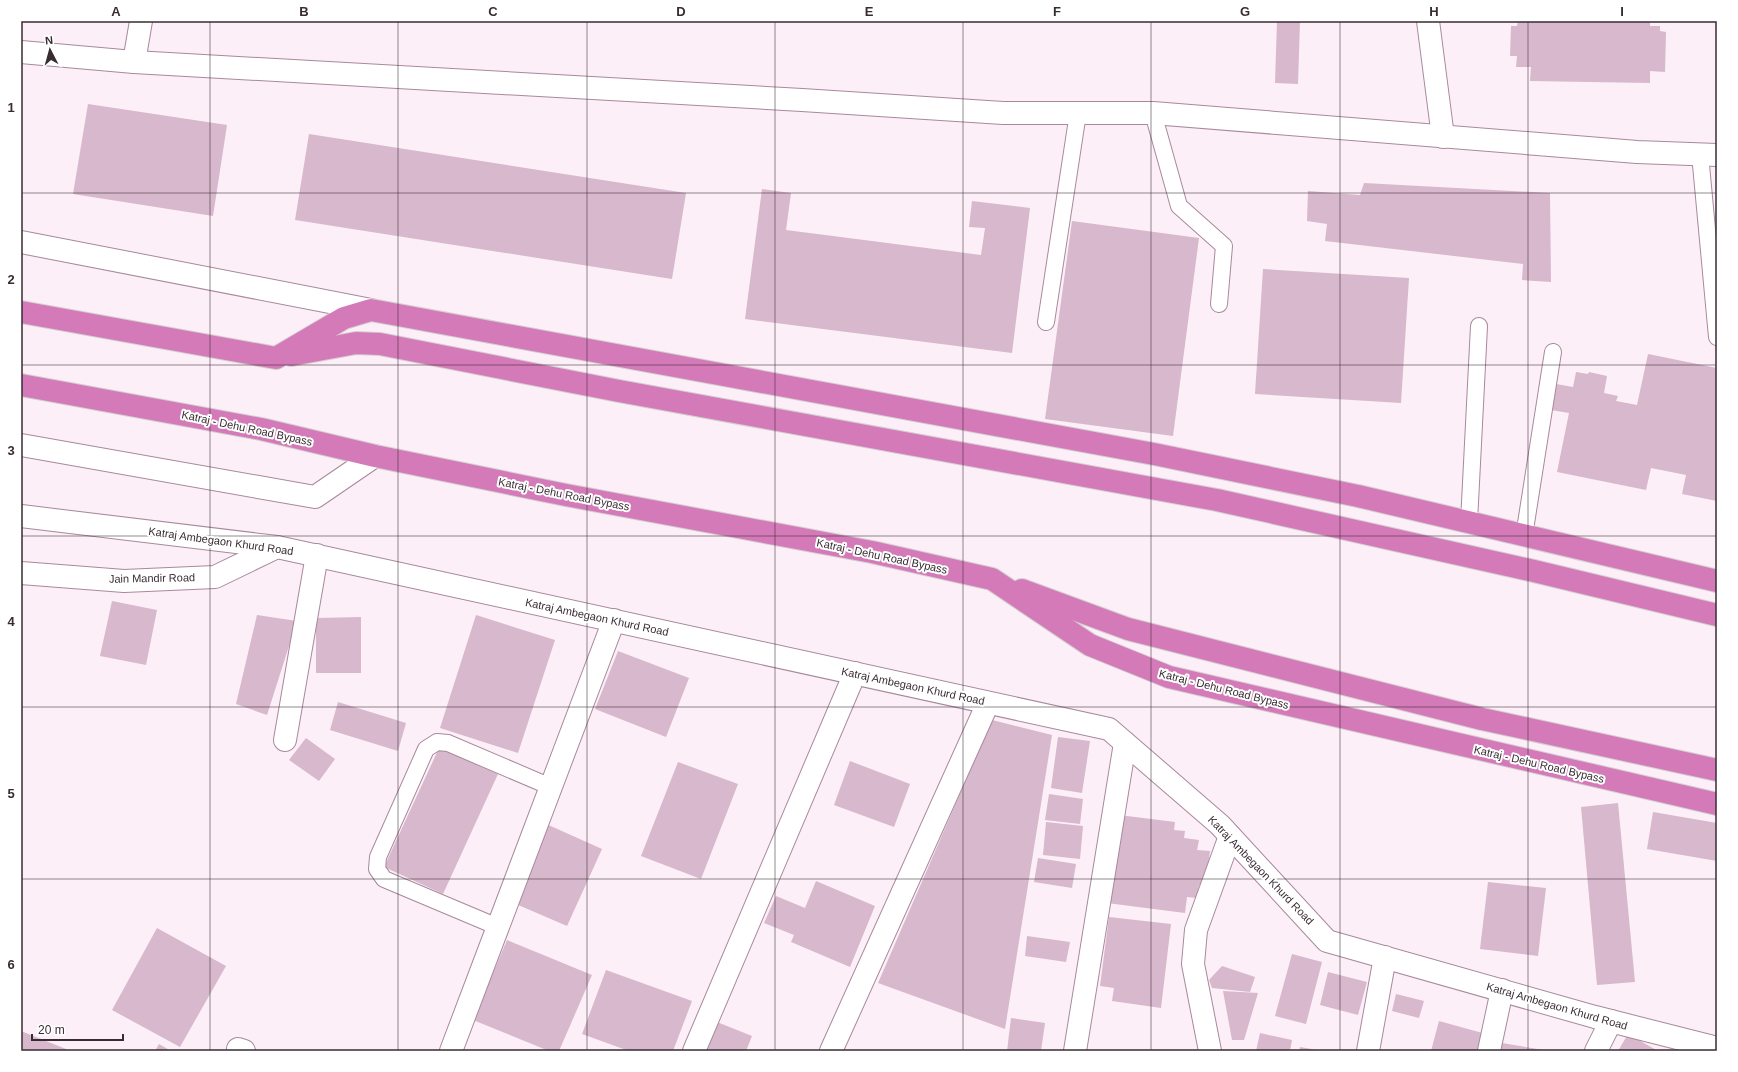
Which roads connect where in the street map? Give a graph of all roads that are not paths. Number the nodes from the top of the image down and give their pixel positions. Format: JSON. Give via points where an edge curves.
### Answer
{"nodes":[{"id":1,"x":141,"y":21,"type":"edge"},
{"id":2,"x":1428,"y":21,"type":"edge"},
{"id":3,"x":21,"y":52,"type":"edge"},
{"id":4,"x":134,"y":62,"type":"junction"},
{"id":5,"x":1078,"y":113,"type":"junction"},
{"id":6,"x":1153,"y":113,"type":"junction"},
{"id":7,"x":1443,"y":137,"type":"junction"},
{"id":8,"x":1708,"y":154,"type":"edge"},
{"id":9,"x":21,"y":242,"type":"edge"},
{"id":10,"x":1219,"y":304,"type":"dead end"},
{"id":11,"x":371,"y":310,"type":"junction"},
{"id":12,"x":21,"y":312,"type":"edge"},
{"id":13,"x":1046,"y":322,"type":"dead end"},
{"id":14,"x":1479,"y":326,"type":"dead end"},
{"id":15,"x":1717,"y":337,"type":"edge"},
{"id":16,"x":1553,"y":352,"type":"dead end"},
{"id":17,"x":276,"y":358,"type":"junction"},
{"id":18,"x":21,"y":385,"type":"edge"},
{"id":19,"x":21,"y":445,"type":"edge"},
{"id":20,"x":374,"y":456,"type":"junction"},
{"id":21,"x":21,"y":516,"type":"edge"},
{"id":22,"x":1469,"y":522,"type":"junction"},
{"id":23,"x":1524,"y":536,"type":"junction"},
{"id":24,"x":277,"y":547,"type":"junction"},
{"id":25,"x":317,"y":555,"type":"junction"},
{"id":26,"x":21,"y":573,"type":"edge"},
{"id":27,"x":992,"y":580,"type":"junction"},
{"id":28,"x":1717,"y":581,"type":"edge"},
{"id":29,"x":1717,"y":615,"type":"edge"},
{"id":30,"x":614,"y":620,"type":"junction"},
{"id":31,"x":855,"y":673,"type":"junction"},
{"id":32,"x":988,"y":703,"type":"junction"},
{"id":33,"x":285,"y":740,"type":"dead end"},
{"id":34,"x":1125,"y":742,"type":"junction"},
{"id":35,"x":1717,"y":770,"type":"edge"},
{"id":36,"x":551,"y":787,"type":"junction"},
{"id":37,"x":1717,"y":804,"type":"edge"},
{"id":38,"x":1230,"y":836,"type":"junction"},
{"id":39,"x":498,"y":927,"type":"junction"},
{"id":40,"x":1385,"y":957,"type":"junction"},
{"id":41,"x":1502,"y":990,"type":"junction"},
{"id":42,"x":1611,"y":1021,"type":"junction"},
{"id":43,"x":1717,"y":1050,"type":"edge"},
{"id":44,"x":451,"y":1051,"type":"edge"},
{"id":45,"x":694,"y":1051,"type":"edge"},
{"id":46,"x":831,"y":1051,"type":"edge"},
{"id":47,"x":1076,"y":1051,"type":"edge"},
{"id":48,"x":1210,"y":1051,"type":"edge"},
{"id":49,"x":1368,"y":1051,"type":"edge"},
{"id":50,"x":1489,"y":1051,"type":"edge"},
{"id":51,"x":1596,"y":1051,"type":"edge"}],
"edges":[{"from":1,"to":4,"type":"street"},
{"from":2,"to":7,"type":"street"},
{"from":3,"to":4,"type":"street"},
{"from":4,"to":5,"type":"street","via":[[1003,113]]},
{"from":5,"to":6,"type":"street"},
{"from":5,"to":13,"type":"lane"},
{"from":6,"to":7,"type":"street"},
{"from":6,"to":10,"type":"lane","via":[[1179,206],[1224,246]]},
{"from":7,"to":8,"type":"street","via":[[1637,152]]},
{"from":8,"to":15,"type":"lane"},
{"from":9,"to":11,"type":"street"},
{"from":11,"to":17,"type":"highway","via":[[344,318]]},
{"from":11,"to":22,"type":"highway","via":[[1154,454]]},
{"from":12,"to":17,"type":"highway"},
{"from":14,"to":22,"type":"lane"},
{"from":16,"to":23,"type":"lane"},
{"from":17,"to":29,"type":"highway","via":[[356,343],[380,344],[1217,500]]},
{"from":18,"to":20,"type":"highway","name":"Katraj - Dehu Road Bypass","via":[[261,429]]},
{"from":19,"to":20,"type":"street","via":[[315,497]]},
{"from":20,"to":27,"type":"highway","name":"Katraj - Dehu Road Bypass","via":[[872,552]]},
{"from":21,"to":24,"type":"street","name":"Katraj Ambegaon Khurd Road"},
{"from":22,"to":23,"type":"highway"},
{"from":23,"to":28,"type":"highway"},
{"from":24,"to":25,"type":"street","name":"Katraj Ambegaon Khurd Road"},
{"from":24,"to":26,"type":"street","name":"Jain Mandir Road","via":[[215,576],[124,581]]},
{"from":25,"to":30,"type":"street","name":"Katraj Ambegaon Khurd Road"},
{"from":25,"to":33,"type":"street"},
{"from":27,"to":35,"type":"highway","via":[[1128,629],[1482,719]]},
{"from":27,"to":37,"type":"highway","name":"Katraj - Dehu Road Bypass","via":[[1090,645],[1169,676]]},
{"from":30,"to":31,"type":"street","name":"Katraj Ambegaon Khurd Road"},
{"from":30,"to":36,"type":"street"},
{"from":31,"to":32,"type":"street","name":"Katraj Ambegaon Khurd Road"},
{"from":31,"to":45,"type":"street"},
{"from":32,"to":34,"type":"street","name":"Katraj Ambegaon Khurd Road","via":[[1109,729]]},
{"from":32,"to":46,"type":"street"},
{"from":34,"to":38,"type":"street","name":"Katraj Ambegaon Khurd Road"},
{"from":34,"to":47,"type":"street"},
{"from":36,"to":39,"type":"street"},
{"from":36,"to":39,"type":"lane","via":[[448,743],[437,742],[426,748],[378,857],[377,869],[384,879]]},
{"from":38,"to":40,"type":"street","name":"Katraj Ambegaon Khurd Road","via":[[1328,941]]},
{"from":38,"to":48,"type":"street","via":[[1196,930],[1192,964]]},
{"from":39,"to":44,"type":"street"},
{"from":40,"to":41,"type":"street","name":"Katraj Ambegaon Khurd Road"},
{"from":40,"to":49,"type":"street"},
{"from":41,"to":42,"type":"street","name":"Katraj Ambegaon Khurd Road"},
{"from":41,"to":50,"type":"street"},
{"from":42,"to":43,"type":"street","name":"Katraj Ambegaon Khurd Road"},
{"from":42,"to":51,"type":"street"}]}
